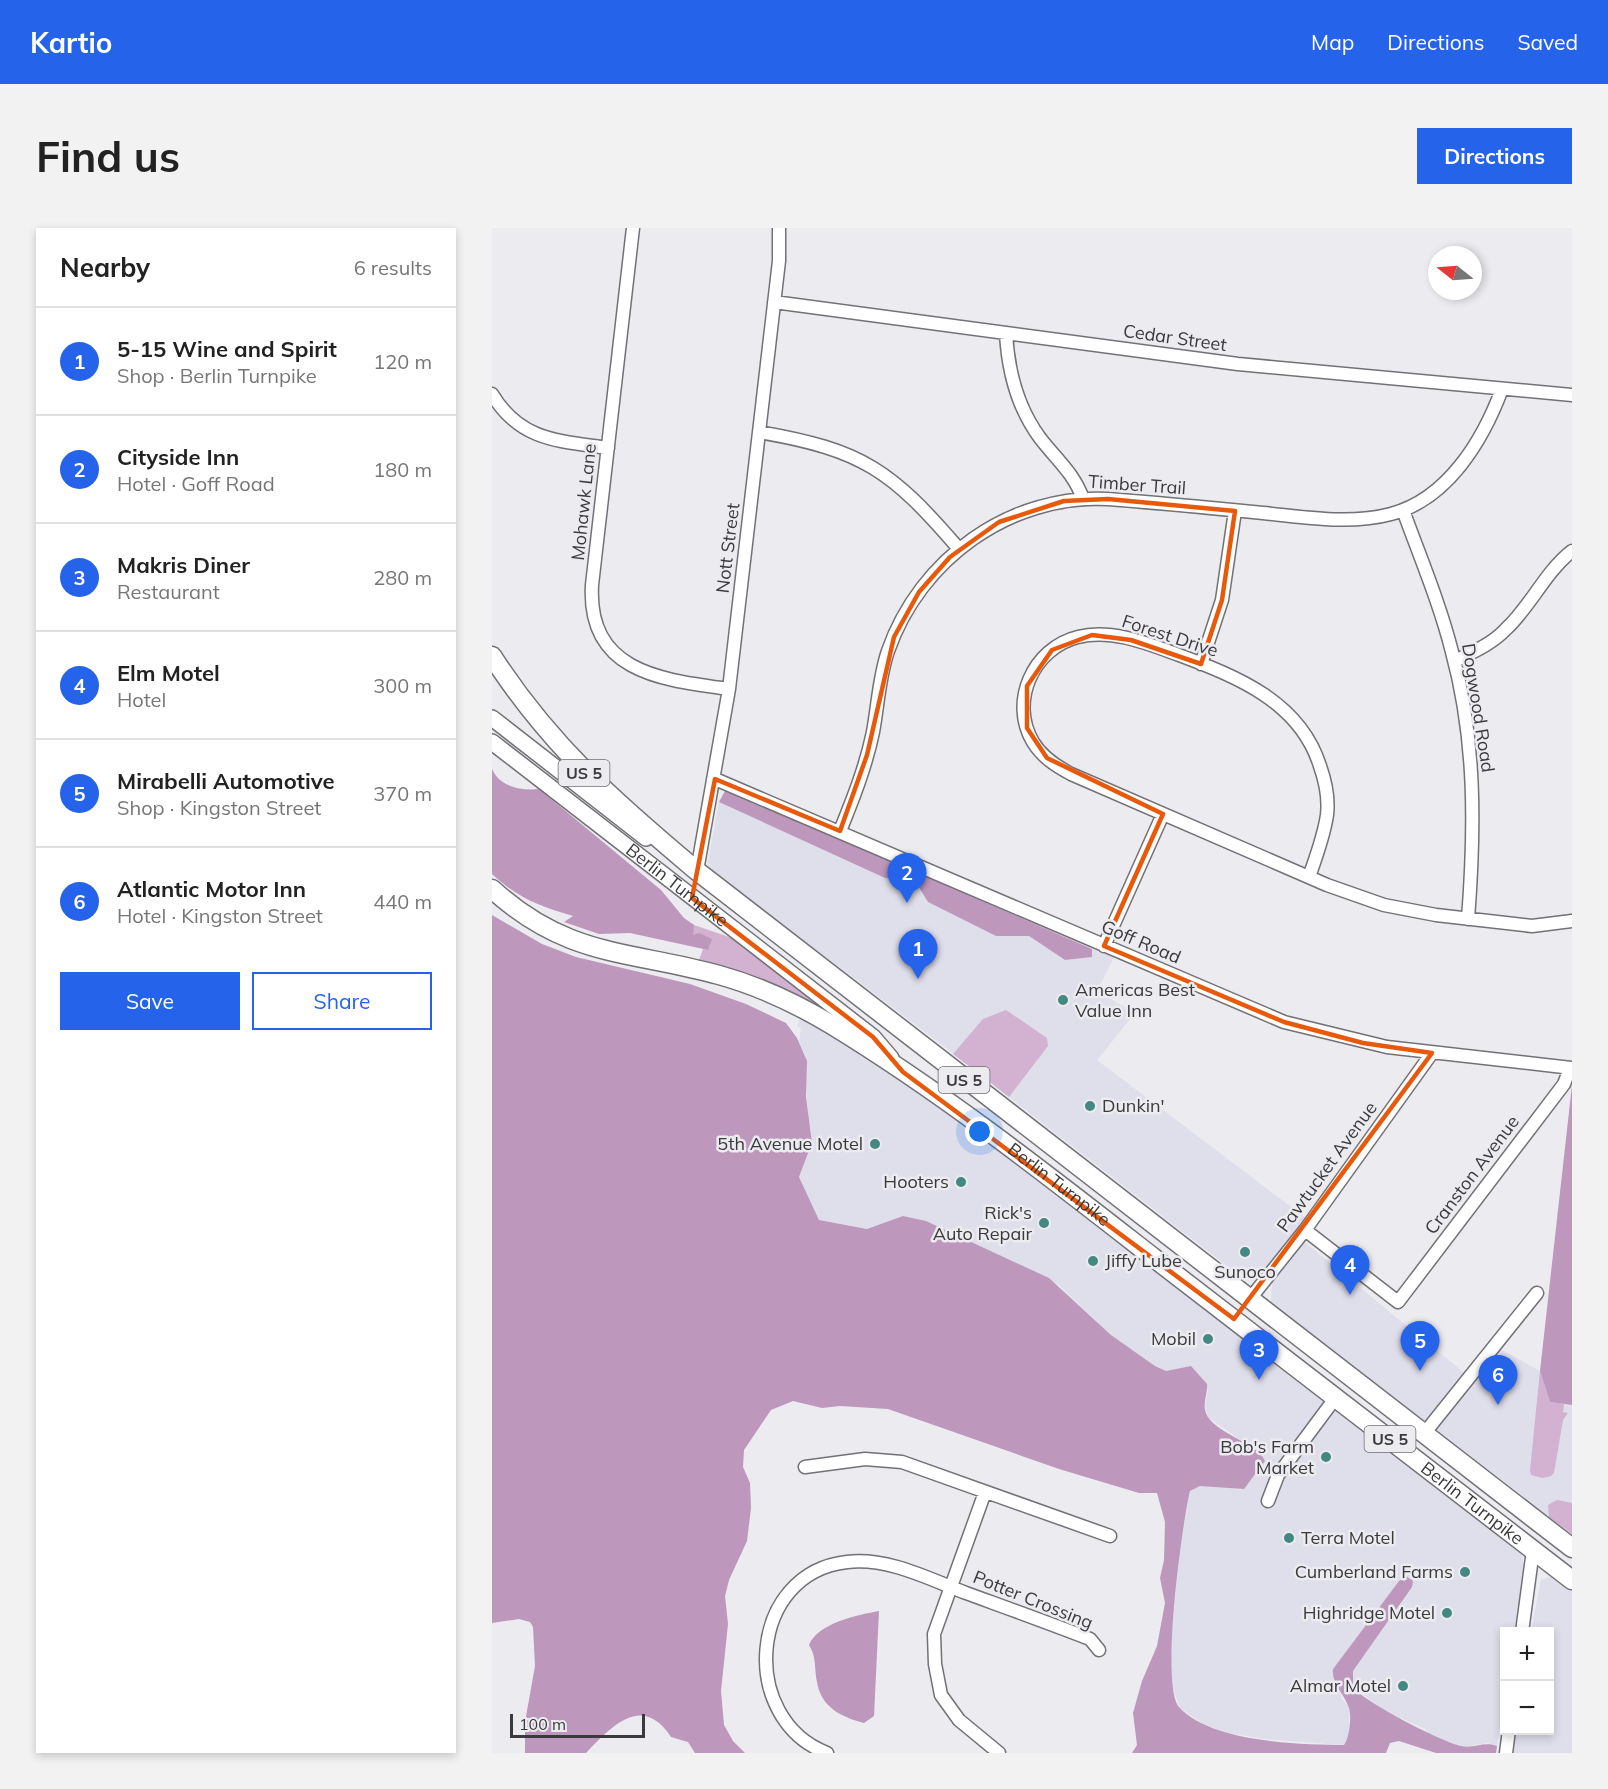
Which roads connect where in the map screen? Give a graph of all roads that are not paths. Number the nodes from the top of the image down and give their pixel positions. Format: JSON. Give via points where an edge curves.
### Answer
{"nodes":[{"id":1,"x":633,"y":228,"type":"edge"},
{"id":2,"x":779,"y":228,"type":"edge"},
{"id":3,"x":774,"y":302,"type":"junction"},
{"id":4,"x":1006,"y":333,"type":"junction"},
{"id":5,"x":1502,"y":388,"type":"junction"},
{"id":6,"x":492,"y":394,"type":"edge"},
{"id":7,"x":1572,"y":395,"type":"edge"},
{"id":8,"x":759,"y":432,"type":"junction"},
{"id":9,"x":608,"y":448,"type":"junction"},
{"id":10,"x":1083,"y":499,"type":"junction"},
{"id":11,"x":1403,"y":510,"type":"junction"},
{"id":12,"x":1235,"y":511,"type":"junction"},
{"id":13,"x":959,"y":549,"type":"junction"},
{"id":14,"x":1572,"y":551,"type":"edge"},
{"id":15,"x":492,"y":657,"type":"edge"},
{"id":16,"x":1455,"y":660,"type":"junction"},
{"id":17,"x":1201,"y":664,"type":"junction"},
{"id":18,"x":729,"y":689,"type":"junction"},
{"id":19,"x":492,"y":718,"type":"edge"},
{"id":20,"x":492,"y":742,"type":"edge"},
{"id":21,"x":715,"y":779,"type":"junction"},
{"id":22,"x":1163,"y":814,"type":"junction"},
{"id":23,"x":840,"y":831,"type":"junction"},
{"id":24,"x":697,"y":871,"type":"junction"},
{"id":25,"x":1309,"y":877,"type":"junction"},
{"id":26,"x":492,"y":889,"type":"edge"},
{"id":27,"x":692,"y":898,"type":"junction"},
{"id":28,"x":1468,"y":919,"type":"junction"},
{"id":29,"x":1572,"y":921,"type":"edge"},
{"id":30,"x":1104,"y":946,"type":"junction"},
{"id":31,"x":1432,"y":1053,"type":"junction"},
{"id":32,"x":1571,"y":1068,"type":"edge"},
{"id":33,"x":903,"y":1072,"type":"junction"},
{"id":34,"x":1305,"y":1230,"type":"junction"},
{"id":35,"x":1537,"y":1293,"type":"dead end"},
{"id":36,"x":1249,"y":1300,"type":"junction"},
{"id":37,"x":1234,"y":1319,"type":"junction"},
{"id":38,"x":1336,"y":1398,"type":"junction"},
{"id":39,"x":1424,"y":1435,"type":"junction"},
{"id":40,"x":805,"y":1467,"type":"dead end"},
{"id":41,"x":985,"y":1492,"type":"junction"},
{"id":42,"x":1268,"y":1501,"type":"dead end"},
{"id":43,"x":1536,"y":1521,"type":"junction"},
{"id":44,"x":1110,"y":1536,"type":"dead end"},
{"id":45,"x":1572,"y":1548,"type":"edge"},
{"id":46,"x":1533,"y":1551,"type":"junction"},
{"id":47,"x":1572,"y":1580,"type":"edge"},
{"id":48,"x":952,"y":1587,"type":"junction"},
{"id":49,"x":1523,"y":1627,"type":"edge"},
{"id":50,"x":1099,"y":1650,"type":"dead end"},
{"id":51,"x":1508,"y":1735,"type":"edge"},
{"id":52,"x":827,"y":1753,"type":"edge"},
{"id":53,"x":999,"y":1753,"type":"edge"},
{"id":54,"x":1506,"y":1753,"type":"edge"}],
"edges":[{"from":1,"to":9,"type":"street","name":"Mohawk Lane"},
{"from":2,"to":3,"type":"street","name":"Nott Street"},
{"from":3,"to":4,"type":"street","name":"Cedar Street"},
{"from":3,"to":8,"type":"street","name":"Nott Street"},
{"from":4,"to":5,"type":"street","name":"Cedar Street","via":[[1258,367]]},
{"from":4,"to":10,"type":"street","via":[[1019,402],[1040,438],[1071,473]]},
{"from":5,"to":7,"type":"street","name":"Cedar Street"},
{"from":5,"to":11,"type":"street","name":"Timber Trail","via":[[1483,433],[1465,461],[1429,495]]},
{"from":6,"to":9,"type":"street","via":[[508,416],[533,434]]},
{"from":8,"to":13,"type":"street","via":[[821,444],[869,464],[910,494]]},
{"from":8,"to":18,"type":"street","name":"Nott Street"},
{"from":9,"to":18,"type":"street","name":"Mohawk Lane","via":[[592,592],[594,614],[602,635],[619,657],[644,674]]},
{"from":10,"to":12,"type":"street","name":"Timber Trail"},
{"from":10,"to":13,"type":"street","name":"Timber Trail","via":[[1013,516]]},
{"from":11,"to":12,"type":"street","name":"Timber Trail","via":[[1349,519]]},
{"from":11,"to":16,"type":"street","name":"Dogwood Road"},
{"from":12,"to":17,"type":"street","via":[[1224,594]]},
{"from":13,"to":23,"type":"street","name":"Timber Trail","via":[[919,592],[894,637],[883,670],[867,755]]},
{"from":14,"to":16,"type":"street","via":[[1507,629]]},
{"from":15,"to":24,"type":"highway","number":"US 5","via":[[575,764]]},
{"from":16,"to":28,"type":"street","name":"Dogwood Road","via":[[1473,795]]},
{"from":17,"to":22,"type":"street","name":"Forest Drive","via":[[1131,640],[1092,634],[1070,639],[1052,650],[1036,666],[1027,686],[1027,728],[1036,747],[1047,758],[1071,774]]},
{"from":17,"to":25,"type":"street","name":"Forest Drive","via":[[1274,700],[1311,742],[1325,780],[1328,803],[1325,827]]},
{"from":18,"to":21,"type":"street","name":"Nott Street"},
{"from":19,"to":24,"type":"main road","name":"Berlin Turnpike","via":[[669,855]]},
{"from":20,"to":27,"type":"main road","name":"Berlin Turnpike"},
{"from":21,"to":23,"type":"street","name":"Goff Road"},
{"from":21,"to":24,"type":"street","name":"Nott Street"},
{"from":22,"to":25,"type":"street","name":"Forest Drive"},
{"from":22,"to":30,"type":"street"},
{"from":23,"to":30,"type":"street","name":"Goff Road"},
{"from":24,"to":27,"type":"main road"},
{"from":24,"to":36,"type":"highway","name":"Berlin Turnpike","number":"US 5"},
{"from":25,"to":28,"type":"street","name":"Forest Drive","via":[[1384,905]]},
{"from":26,"to":33,"type":"highway","number":"US 5","via":[[530,920],[575,942],[718,975],[765,991],[828,1022]]},
{"from":27,"to":33,"type":"main road","name":"Berlin Turnpike","via":[[873,1037]]},
{"from":28,"to":29,"type":"street","name":"Forest Drive","via":[[1542,926]]},
{"from":30,"to":31,"type":"street","name":"Goff Road","via":[[1284,1022],[1363,1043]]},
{"from":31,"to":32,"type":"street","name":"Goff Road"},
{"from":31,"to":34,"type":"street","name":"Pawtucket Avenue"},
{"from":32,"to":34,"type":"street","name":"Cranston Avenue","via":[[1564,1084],[1398,1302]]},
{"from":33,"to":37,"type":"highway","name":"Berlin Turnpike","number":"US 5","via":[[1044,1173]]},
{"from":34,"to":36,"type":"street","name":"Pawtucket Avenue"},
{"from":35,"to":39,"type":"street"},
{"from":36,"to":37,"type":"highway"},
{"from":36,"to":39,"type":"highway","name":"Berlin Turnpike","number":"US 5"},
{"from":37,"to":38,"type":"highway","name":"Berlin Turnpike","number":"US 5"},
{"from":38,"to":42,"type":"street","via":[[1278,1475]]},
{"from":38,"to":46,"type":"highway","name":"Berlin Turnpike","number":"US 5"},
{"from":39,"to":43,"type":"highway","name":"Berlin Turnpike","number":"US 5"},
{"from":40,"to":41,"type":"street","via":[[865,1459],[902,1462]]},
{"from":41,"to":44,"type":"street"},
{"from":41,"to":48,"type":"street"},
{"from":43,"to":45,"type":"highway","name":"Berlin Turnpike","number":"US 5"},
{"from":43,"to":46,"type":"highway"},
{"from":46,"to":47,"type":"highway","name":"Berlin Turnpike","number":"US 5"},
{"from":46,"to":49,"type":"street"},
{"from":48,"to":50,"type":"street","name":"Potter Crossing","via":[[1090,1638]]},
{"from":48,"to":52,"type":"street","name":"Potter Crossing","via":[[894,1566],[848,1562],[816,1571],[784,1597],[766,1637],[766,1677],[779,1715],[807,1745]]},
{"from":48,"to":53,"type":"street","via":[[934,1634],[941,1695],[959,1720]]},
{"from":51,"to":54,"type":"street"}]}
